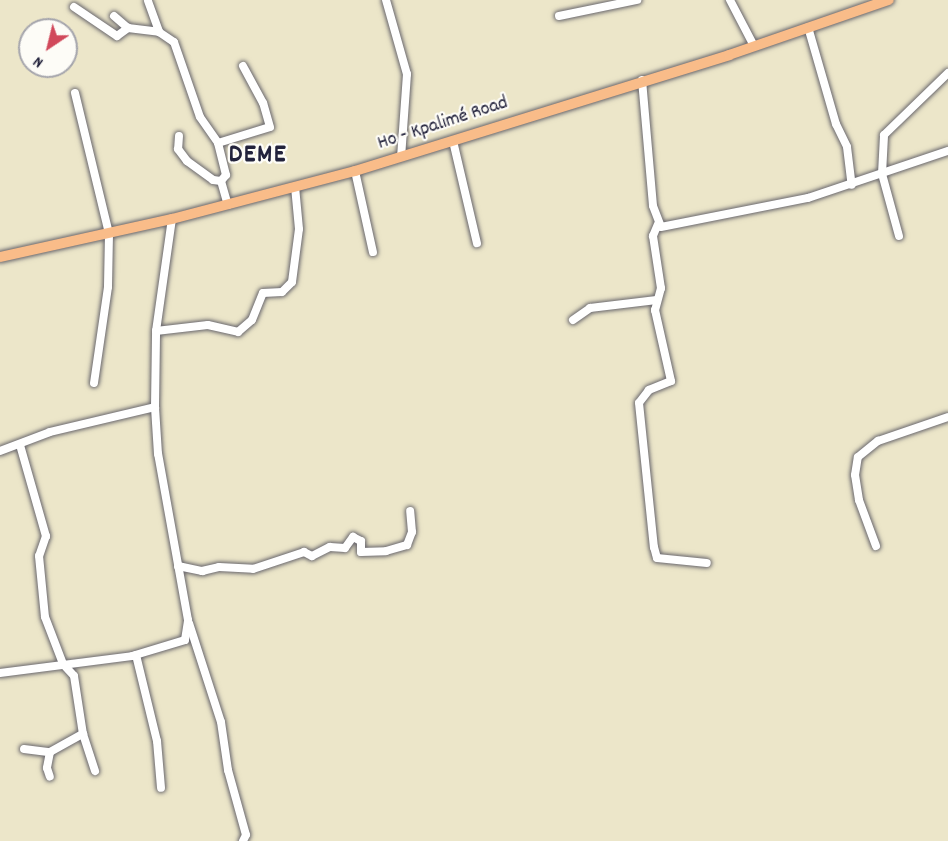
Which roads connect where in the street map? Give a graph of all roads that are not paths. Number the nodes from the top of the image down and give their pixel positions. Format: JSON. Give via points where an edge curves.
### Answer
{"nodes":[{"id":1,"x":386,"y":0,"type":"edge"},
{"id":2,"x":637,"y":0,"type":"edge"},
{"id":3,"x":730,"y":0,"type":"edge"},
{"id":4,"x":889,"y":0,"type":"edge"},
{"id":5,"x":148,"y":1,"type":"edge"},
{"id":6,"x":74,"y":7,"type":"dead end"},
{"id":7,"x":114,"y":16,"type":"dead end"},
{"id":8,"x":560,"y":16,"type":"dead end"},
{"id":9,"x":808,"y":27,"type":"junction"},
{"id":10,"x":128,"y":28,"type":"junction"},
{"id":11,"x":159,"y":32,"type":"junction"},
{"id":12,"x":754,"y":46,"type":"junction"},
{"id":13,"x":243,"y":66,"type":"dead end"},
{"id":14,"x":948,"y":74,"type":"edge"},
{"id":15,"x":642,"y":80,"type":"junction"},
{"id":16,"x":75,"y":93,"type":"dead end"},
{"id":17,"x":179,"y":136,"type":"dead end"},
{"id":18,"x":453,"y":141,"type":"junction"},
{"id":19,"x":218,"y":142,"type":"junction"},
{"id":20,"x":948,"y":151,"type":"edge"},
{"id":21,"x":401,"y":157,"type":"junction"},
{"id":22,"x":354,"y":171,"type":"junction"},
{"id":23,"x":882,"y":174,"type":"junction"},
{"id":24,"x":221,"y":181,"type":"junction"},
{"id":25,"x":852,"y":185,"type":"junction"},
{"id":26,"x":295,"y":188,"type":"junction"},
{"id":27,"x":228,"y":205,"type":"junction"},
{"id":28,"x":172,"y":219,"type":"junction"},
{"id":29,"x":658,"y":224,"type":"junction"},
{"id":30,"x":110,"y":234,"type":"junction"},
{"id":31,"x":899,"y":236,"type":"dead end"},
{"id":32,"x":477,"y":243,"type":"dead end"},
{"id":33,"x":373,"y":252,"type":"dead end"},
{"id":34,"x":0,"y":257,"type":"edge"},
{"id":35,"x":657,"y":300,"type":"junction"},
{"id":36,"x":573,"y":320,"type":"dead end"},
{"id":37,"x":156,"y":331,"type":"junction"},
{"id":38,"x":94,"y":383,"type":"dead end"},
{"id":39,"x":155,"y":407,"type":"junction"},
{"id":40,"x":948,"y":417,"type":"edge"},
{"id":41,"x":20,"y":445,"type":"junction"},
{"id":42,"x":0,"y":451,"type":"edge"},
{"id":43,"x":410,"y":512,"type":"dead end"},
{"id":44,"x":876,"y":546,"type":"dead end"},
{"id":45,"x":707,"y":563,"type":"dead end"},
{"id":46,"x":178,"y":566,"type":"junction"},
{"id":47,"x":188,"y":620,"type":"junction"},
{"id":48,"x":136,"y":655,"type":"junction"},
{"id":49,"x":63,"y":664,"type":"junction"},
{"id":50,"x":0,"y":673,"type":"edge"},
{"id":51,"x":83,"y":734,"type":"junction"},
{"id":52,"x":24,"y":749,"type":"dead end"},
{"id":53,"x":50,"y":752,"type":"junction"},
{"id":54,"x":95,"y":771,"type":"dead end"},
{"id":55,"x":50,"y":777,"type":"dead end"},
{"id":56,"x":161,"y":788,"type":"dead end"},
{"id":57,"x":246,"y":839,"type":"edge"}],
"edges":[{"from":1,"to":21,"type":"street","via":[[407,74]]},
{"from":2,"to":8,"type":"street"},
{"from":3,"to":12,"type":"street"},
{"from":4,"to":9,"type":"main road","name":"Ho - Kpalimé Road"},
{"from":5,"to":11,"type":"street"},
{"from":6,"to":10,"type":"street","via":[[117,36]]},
{"from":7,"to":10,"type":"street"},
{"from":9,"to":12,"type":"main road","name":"Ho - Kpalimé Road"},
{"from":9,"to":25,"type":"street","via":[[836,124],[847,147]]},
{"from":10,"to":11,"type":"street"},
{"from":11,"to":19,"type":"street","via":[[174,42],[200,117]]},
{"from":12,"to":15,"type":"main road","name":"Ho - Kpalimé Road"},
{"from":13,"to":19,"type":"street","via":[[263,103],[270,127]]},
{"from":14,"to":23,"type":"street","via":[[884,135]]},
{"from":15,"to":18,"type":"main road","name":"Ho - Kpalimé Road"},
{"from":15,"to":29,"type":"street","via":[[643,123]]},
{"from":16,"to":30,"type":"street"},
{"from":17,"to":24,"type":"street","via":[[178,149],[187,161],[213,180]]},
{"from":18,"to":21,"type":"main road","name":"Ho - Kpalimé Road"},
{"from":18,"to":32,"type":"street"},
{"from":19,"to":24,"type":"street","via":[[226,175]]},
{"from":20,"to":23,"type":"street"},
{"from":21,"to":22,"type":"main road","name":"Ho - Kpalimé Road"},
{"from":22,"to":26,"type":"main road","name":"Ho - Kpalimé Road"},
{"from":22,"to":33,"type":"street"},
{"from":23,"to":25,"type":"street"},
{"from":23,"to":31,"type":"street"},
{"from":24,"to":27,"type":"street"},
{"from":25,"to":29,"type":"street","via":[[675,226]]},
{"from":26,"to":27,"type":"main road","name":"Ho - Kpalimé Road"},
{"from":26,"to":37,"type":"street","via":[[298,248],[292,282],[282,292],[263,293],[252,320],[238,332],[187,324]]},
{"from":27,"to":28,"type":"main road","name":"Ho - Kpalimé Road"},
{"from":28,"to":30,"type":"main road","name":"Ho - Kpalimé Road"},
{"from":28,"to":37,"type":"street"},
{"from":29,"to":35,"type":"street","via":[[653,236],[661,288]]},
{"from":30,"to":34,"type":"main road","name":"Ho - Kpalimé Road"},
{"from":30,"to":38,"type":"street","via":[[108,287]]},
{"from":35,"to":36,"type":"street","via":[[590,308]]},
{"from":35,"to":45,"type":"street","via":[[656,321],[671,382],[649,390],[639,403],[654,547],[657,558]]},
{"from":37,"to":39,"type":"street"},
{"from":39,"to":41,"type":"street","via":[[50,432]]},
{"from":39,"to":46,"type":"street","via":[[158,453]]},
{"from":40,"to":44,"type":"street","via":[[878,441],[858,457],[855,475],[859,500]]},
{"from":41,"to":42,"type":"street"},
{"from":41,"to":49,"type":"street","via":[[46,536],[39,556],[45,616]]},
{"from":43,"to":46,"type":"street","via":[[412,532],[407,545],[386,550],[362,552],[361,541],[353,537],[345,548],[330,547],[312,556],[304,552],[253,569],[219,567],[202,572]]},
{"from":46,"to":47,"type":"street"},
{"from":47,"to":48,"type":"street","via":[[185,640]]},
{"from":47,"to":57,"type":"street","via":[[221,722],[228,770]]},
{"from":48,"to":49,"type":"street"},
{"from":48,"to":56,"type":"street","via":[[157,741]]},
{"from":49,"to":50,"type":"street"},
{"from":49,"to":51,"type":"street","via":[[74,676]]},
{"from":51,"to":53,"type":"street"},
{"from":51,"to":54,"type":"street"},
{"from":52,"to":53,"type":"street"},
{"from":53,"to":55,"type":"street"}]}
